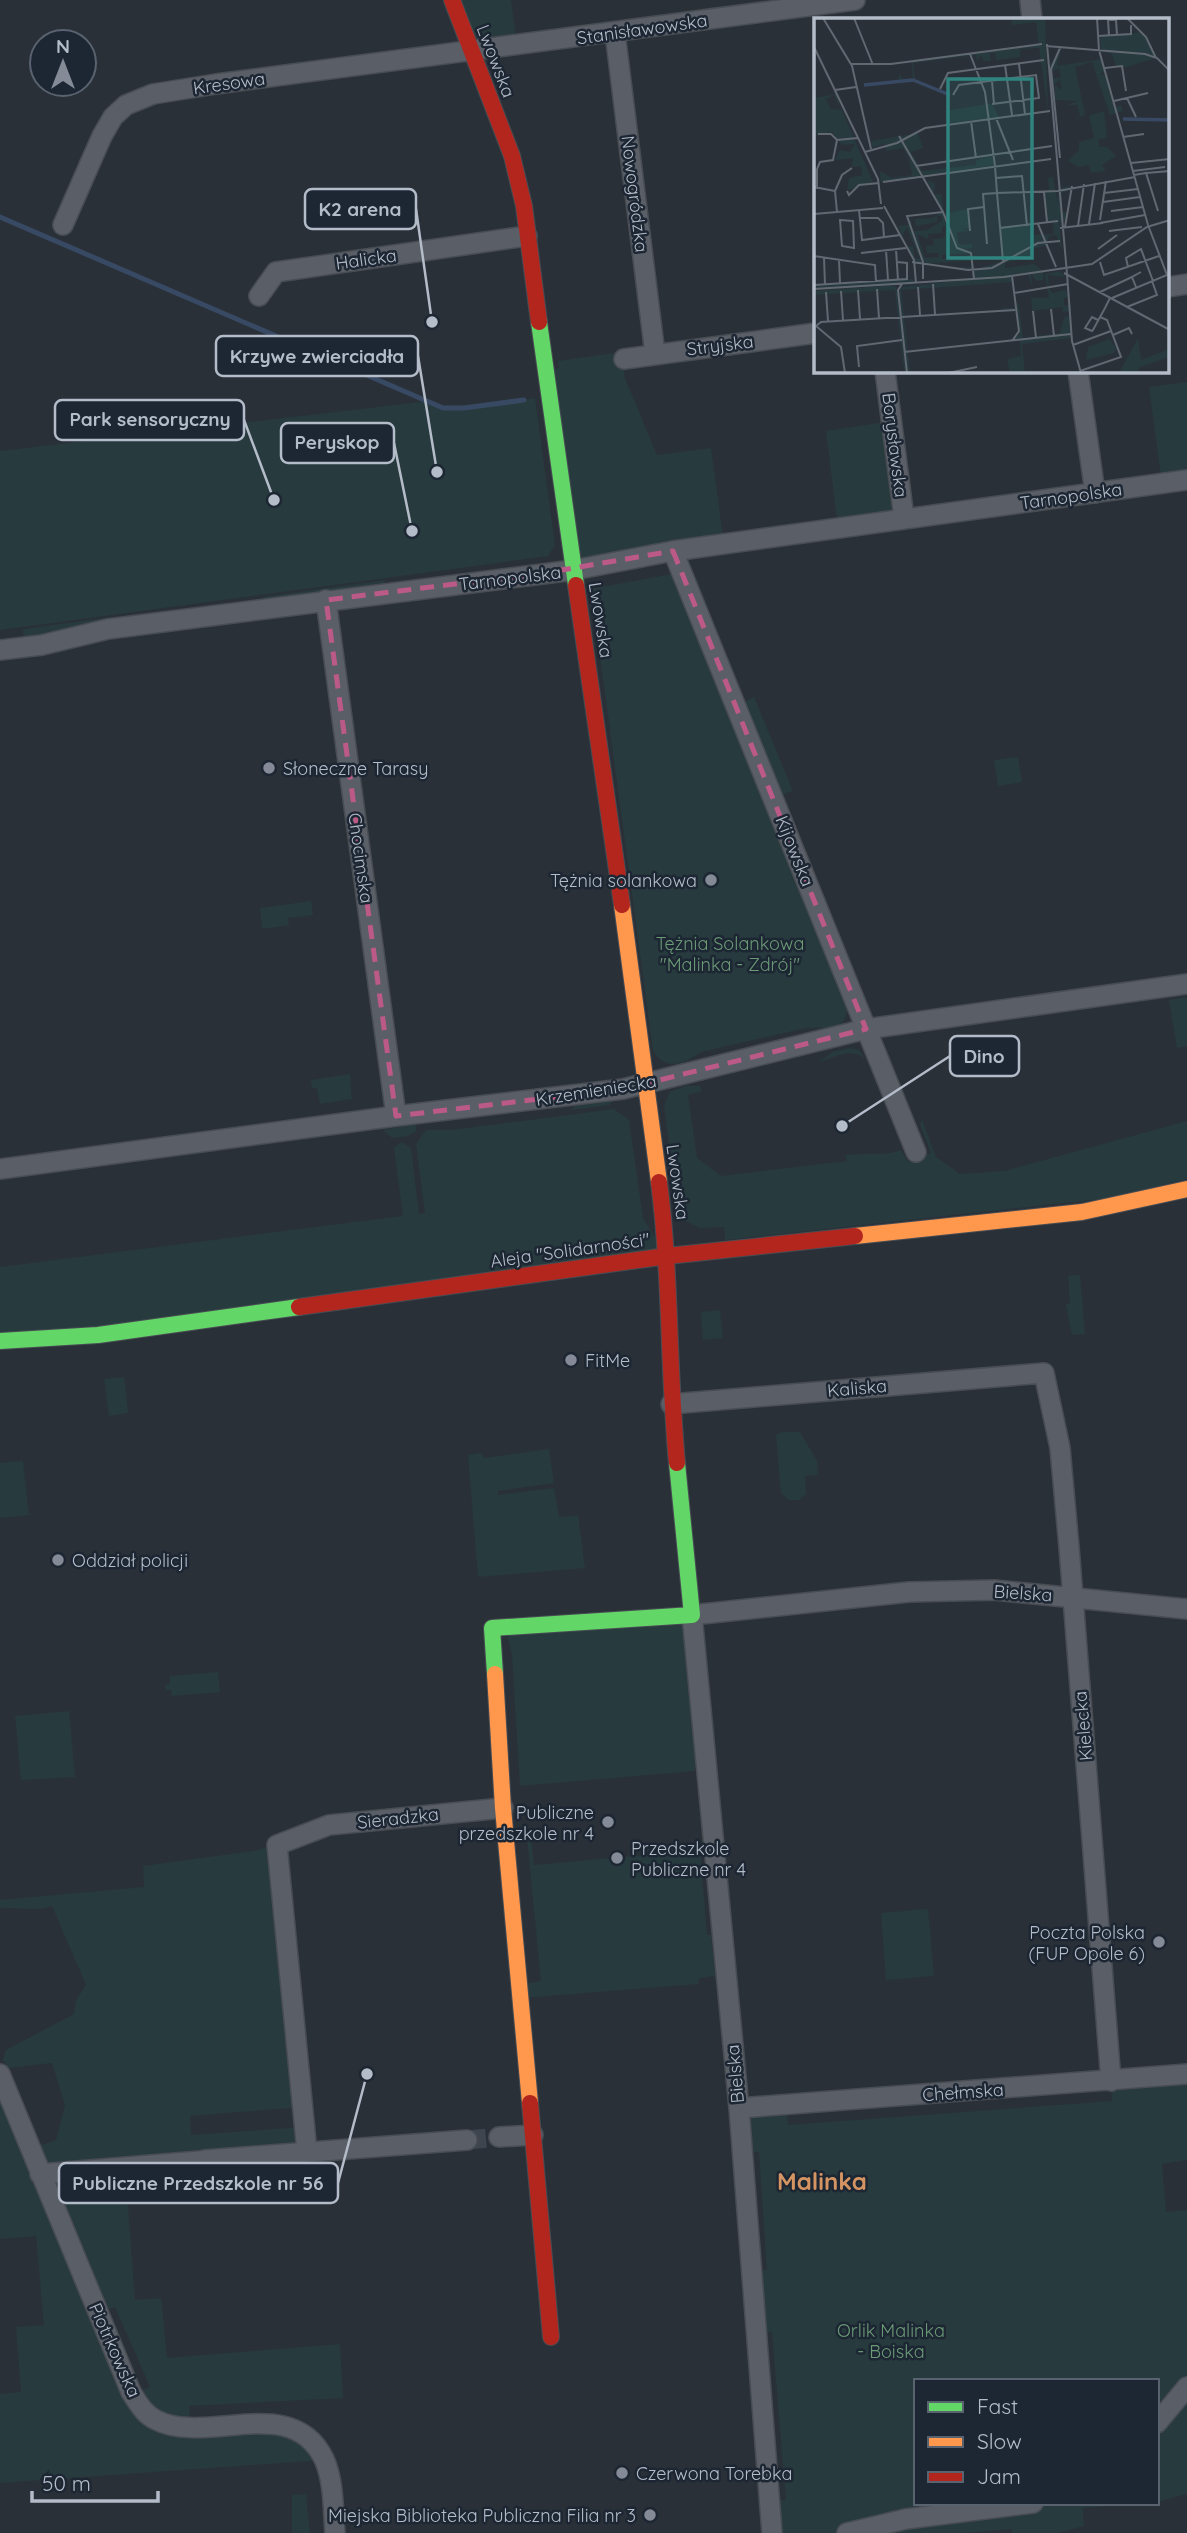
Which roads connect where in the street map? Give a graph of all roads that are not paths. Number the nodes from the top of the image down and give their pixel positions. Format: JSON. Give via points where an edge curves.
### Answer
{"nodes":[{"id":1,"x":452,"y":0,"type":"edge"},
{"id":2,"x":1030,"y":0,"type":"edge"},
{"id":3,"x":842,"y":5,"type":"edge"},
{"id":4,"x":1032,"y":18,"type":"edge"},
{"id":5,"x":615,"y":33,"type":"junction"},
{"id":6,"x":471,"y":51,"type":"junction"},
{"id":7,"x":63,"y":225,"type":"dead end"},
{"id":8,"x":527,"y":236,"type":"junction"},
{"id":9,"x":259,"y":296,"type":"dead end"},
{"id":10,"x":814,"y":333,"type":"edge"},
{"id":11,"x":655,"y":354,"type":"junction"},
{"id":12,"x":624,"y":359,"type":"dead end"},
{"id":13,"x":885,"y":373,"type":"edge"},
{"id":14,"x":1078,"y":373,"type":"edge"},
{"id":15,"x":1187,"y":481,"type":"edge"},
{"id":16,"x":1095,"y":493,"type":"junction"},
{"id":17,"x":904,"y":518,"type":"junction"},
{"id":18,"x":673,"y":551,"type":"junction"},
{"id":19,"x":574,"y":570,"type":"junction"},
{"id":20,"x":326,"y":600,"type":"junction"},
{"id":21,"x":0,"y":650,"type":"edge"},
{"id":22,"x":1187,"y":984,"type":"edge"},
{"id":23,"x":866,"y":1029,"type":"junction"},
{"id":24,"x":645,"y":1085,"type":"junction"},
{"id":25,"x":396,"y":1116,"type":"junction"},
{"id":26,"x":916,"y":1152,"type":"dead end"},
{"id":27,"x":0,"y":1169,"type":"edge"},
{"id":28,"x":1187,"y":1189,"type":"edge"},
{"id":29,"x":667,"y":1256,"type":"junction"},
{"id":30,"x":0,"y":1340,"type":"edge"},
{"id":31,"x":1044,"y":1373,"type":"joint"},
{"id":32,"x":671,"y":1404,"type":"junction"},
{"id":33,"x":1073,"y":1597,"type":"junction"},
{"id":34,"x":1187,"y":1609,"type":"edge"},
{"id":35,"x":692,"y":1615,"type":"junction"},
{"id":36,"x":503,"y":1808,"type":"junction"},
{"id":37,"x":0,"y":2074,"type":"edge"},
{"id":38,"x":1187,"y":2074,"type":"edge"},
{"id":39,"x":1111,"y":2081,"type":"junction"},
{"id":40,"x":739,"y":2108,"type":"junction"},
{"id":41,"x":533,"y":2135,"type":"junction"},
{"id":42,"x":499,"y":2137,"type":"tunnel mouth"},
{"id":43,"x":467,"y":2140,"type":"tunnel mouth"},
{"id":44,"x":307,"y":2152,"type":"junction"},
{"id":45,"x":40,"y":2174,"type":"junction"},
{"id":46,"x":551,"y":2337,"type":"dead end"},
{"id":47,"x":1187,"y":2387,"type":"edge"},
{"id":48,"x":1159,"y":2421,"type":"edge"},
{"id":49,"x":1017,"y":2505,"type":"edge"},
{"id":50,"x":335,"y":2533,"type":"edge"},
{"id":51,"x":772,"y":2533,"type":"edge"},
{"id":52,"x":847,"y":2533,"type":"edge"}],
"edges":[{"from":1,"to":6,"type":"street","name":"Lwowska"},
{"from":2,"to":4,"type":"street"},
{"from":3,"to":5,"type":"street","name":"Stanisławowska"},
{"from":5,"to":6,"type":"street","name":"Stanisławowska"},
{"from":5,"to":11,"type":"street","name":"Nowogródzka"},
{"from":6,"to":7,"type":"street","name":"Kresowa","via":[[139,97],[113,117]]},
{"from":6,"to":8,"type":"street","name":"Lwowska","via":[[512,156]]},
{"from":8,"to":9,"type":"street","name":"Halicka","via":[[276,272]]},
{"from":8,"to":19,"type":"street","name":"Lwowska"},
{"from":10,"to":11,"type":"street","name":"Stryjska"},
{"from":11,"to":12,"type":"street","name":"Stryjska"},
{"from":13,"to":17,"type":"street","name":"Borysławska"},
{"from":14,"to":16,"type":"street"},
{"from":15,"to":16,"type":"street","name":"Tarnopolska"},
{"from":16,"to":17,"type":"street","name":"Tarnopolska"},
{"from":17,"to":18,"type":"street","name":"Tarnopolska"},
{"from":18,"to":19,"type":"street","name":"Tarnopolska"},
{"from":18,"to":23,"type":"street","name":"Kijowska"},
{"from":19,"to":20,"type":"street","name":"Tarnopolska"},
{"from":19,"to":24,"type":"street","name":"Lwowska"},
{"from":20,"to":21,"type":"street","name":"Tarnopolska","via":[[108,629]]},
{"from":20,"to":25,"type":"street","name":"Chocimska"},
{"from":22,"to":23,"type":"street","name":"Krzemieniecka"},
{"from":23,"to":24,"type":"street","name":"Krzemieniecka"},
{"from":23,"to":26,"type":"street","name":"Kijowska"},
{"from":24,"to":25,"type":"street","name":"Krzemieniecka"},
{"from":24,"to":29,"type":"street","name":"Lwowska"},
{"from":25,"to":27,"type":"street","name":"Krzemieniecka"},
{"from":28,"to":29,"type":"street","name":"Aleja \"Solidarności\"","via":[[1082,1212]]},
{"from":29,"to":30,"type":"street","name":"Aleja \"Solidarności\"","via":[[112,1333]]},
{"from":29,"to":32,"type":"street","name":"Bielska"},
{"from":31,"to":32,"type":"street","name":"Kaliska"},
{"from":31,"to":33,"type":"street","name":"Kielecka","via":[[1060,1448]]},
{"from":32,"to":35,"type":"street","name":"Bielska"},
{"from":33,"to":34,"type":"street","name":"Bielska"},
{"from":33,"to":35,"type":"street","name":"Bielska","via":[[995,1590],[909,1592]]},
{"from":33,"to":39,"type":"street","name":"Kielecka"},
{"from":35,"to":36,"type":"street","via":[[492,1628]]},
{"from":35,"to":40,"type":"street","name":"Bielska"},
{"from":36,"to":41,"type":"street"},
{"from":36,"to":44,"type":"street","name":"Sieradzka","via":[[329,1825],[277,1845]]},
{"from":37,"to":45,"type":"street","name":"Piotrkowska"},
{"from":38,"to":39,"type":"street","name":"Chełmska"},
{"from":39,"to":40,"type":"street","name":"Chełmska"},
{"from":40,"to":51,"type":"street","name":"Bielska"},
{"from":41,"to":42,"type":"street"},
{"from":41,"to":46,"type":"street"},
{"from":43,"to":44,"type":"street"},
{"from":44,"to":45,"type":"street"},
{"from":45,"to":50,"type":"street","name":"Piotrkowska","via":[[131,2392],[143,2410],[176,2426],[278,2424],[301,2431],[324,2460]]},
{"from":47,"to":48,"type":"street"},
{"from":49,"to":52,"type":"street","via":[[906,2519]]}]}
